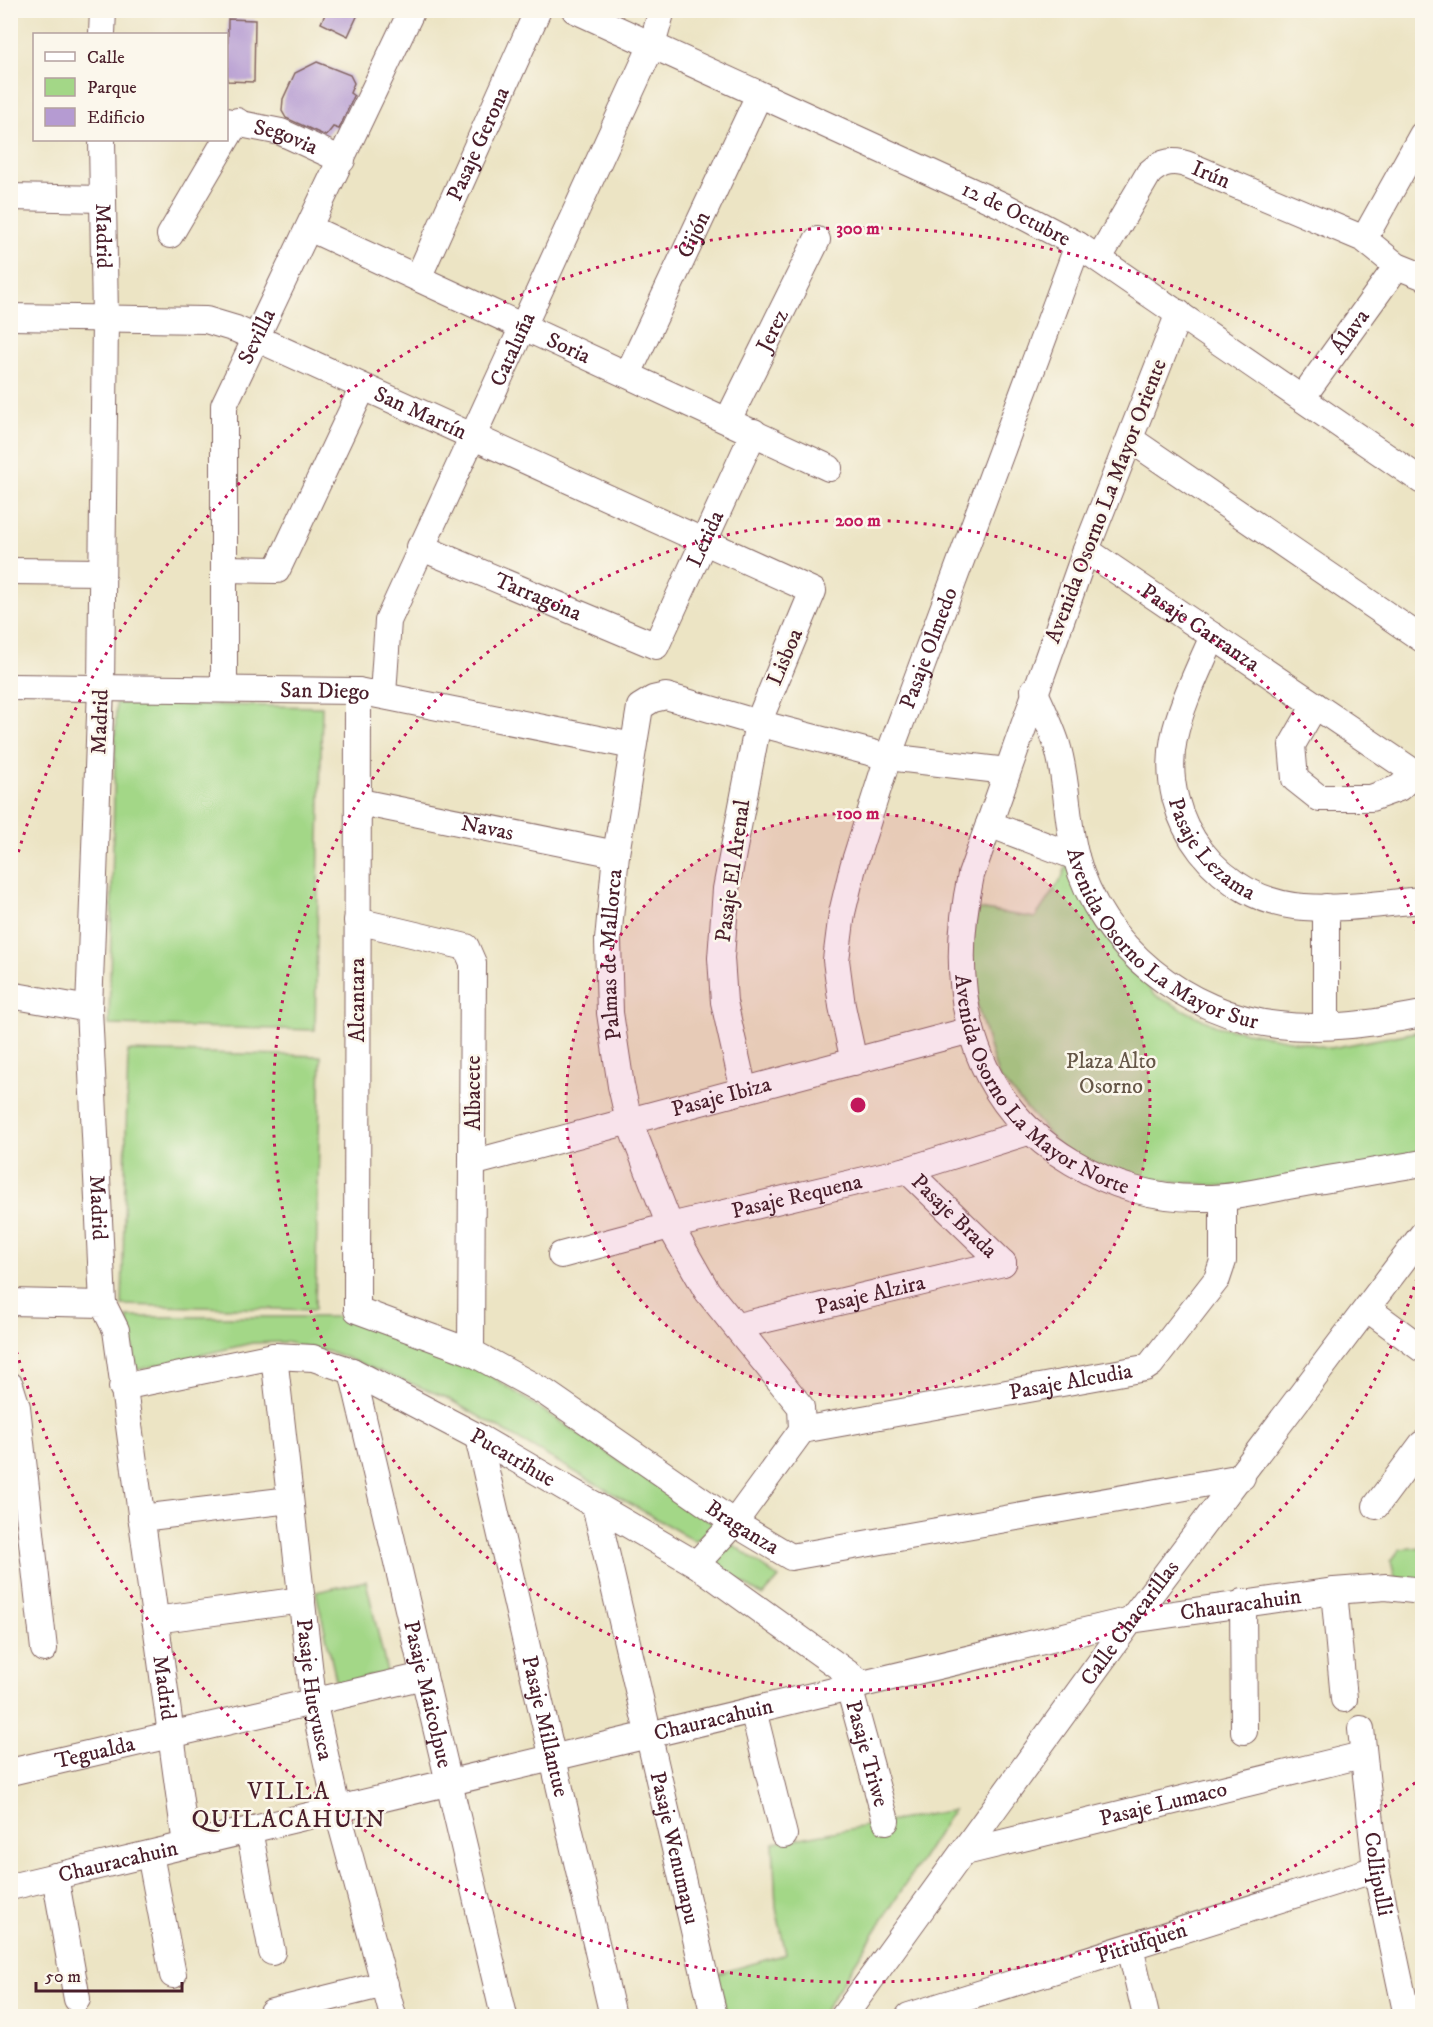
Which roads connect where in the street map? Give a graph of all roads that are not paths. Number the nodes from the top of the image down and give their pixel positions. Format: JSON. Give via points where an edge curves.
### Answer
{"nodes":[{"id":1,"x":102,"y":10,"type":"edge"},
{"id":2,"x":412,"y":10,"type":"edge"},
{"id":3,"x":538,"y":10,"type":"edge"},
{"id":4,"x":575,"y":10,"type":"edge"},
{"id":5,"x":662,"y":10,"type":"edge"},
{"id":6,"x":102,"y":33,"type":"edge"},
{"id":7,"x":652,"y":45,"type":"junction"},
{"id":8,"x":759,"y":95,"type":"junction"},
{"id":9,"x":232,"y":121,"type":"edge"},
{"id":10,"x":1422,"y":135,"type":"edge"},
{"id":11,"x":102,"y":141,"type":"edge"},
{"id":12,"x":221,"y":141,"type":"edge"},
{"id":13,"x":342,"y":160,"type":"junction"},
{"id":14,"x":10,"y":197,"type":"edge"},
{"id":15,"x":103,"y":199,"type":"junction"},
{"id":16,"x":309,"y":228,"type":"junction"},
{"id":17,"x":170,"y":235,"type":"dead end"},
{"id":18,"x":1364,"y":239,"type":"junction"},
{"id":19,"x":817,"y":240,"type":"dead end"},
{"id":20,"x":1089,"y":252,"type":"junction"},
{"id":21,"x":1397,"y":266,"type":"junction"},
{"id":22,"x":1422,"y":276,"type":"edge"},
{"id":23,"x":418,"y":278,"type":"junction"},
{"id":24,"x":1179,"y":313,"type":"junction"},
{"id":25,"x":10,"y":316,"type":"edge"},
{"id":26,"x":105,"y":319,"type":"junction"},
{"id":27,"x":522,"y":326,"type":"junction"},
{"id":28,"x":256,"y":338,"type":"junction"},
{"id":29,"x":628,"y":374,"type":"junction"},
{"id":30,"x":363,"y":387,"type":"junction"},
{"id":31,"x":1302,"y":398,"type":"junction"},
{"id":32,"x":728,"y":420,"type":"junction"},
{"id":33,"x":754,"y":432,"type":"junction"},
{"id":34,"x":471,"y":436,"type":"junction"},
{"id":35,"x":1130,"y":439,"type":"junction"},
{"id":36,"x":829,"y":468,"type":"dead end"},
{"id":37,"x":1422,"y":481,"type":"edge"},
{"id":38,"x":704,"y":541,"type":"junction"},
{"id":39,"x":420,"y":547,"type":"junction"},
{"id":40,"x":1086,"y":550,"type":"junction"},
{"id":41,"x":225,"y":569,"type":"junction"},
{"id":42,"x":10,"y":571,"type":"edge"},
{"id":43,"x":102,"y":572,"type":"junction"},
{"id":44,"x":813,"y":591,"type":"joint"},
{"id":45,"x":1213,"y":636,"type":"junction"},
{"id":46,"x":1422,"y":639,"type":"edge"},
{"id":47,"x":656,"y":646,"type":"joint"},
{"id":48,"x":10,"y":687,"type":"edge"},
{"id":49,"x":101,"y":688,"type":"junction"},
{"id":50,"x":224,"y":689,"type":"junction"},
{"id":51,"x":1034,"y":690,"type":"junction"},
{"id":52,"x":358,"y":691,"type":"junction"},
{"id":53,"x":383,"y":694,"type":"junction"},
{"id":54,"x":1314,"y":705,"type":"junction"},
{"id":55,"x":758,"y":723,"type":"junction"},
{"id":56,"x":633,"y":746,"type":"junction"},
{"id":57,"x":888,"y":757,"type":"junction"},
{"id":58,"x":1007,"y":771,"type":"junction"},
{"id":59,"x":360,"y":802,"type":"junction"},
{"id":60,"x":989,"y":824,"type":"junction"},
{"id":61,"x":616,"y":855,"type":"junction"},
{"id":62,"x":1076,"y":857,"type":"junction"},
{"id":63,"x":1422,"y":900,"type":"edge"},
{"id":64,"x":1326,"y":907,"type":"junction"},
{"id":65,"x":357,"y":921,"type":"junction"},
{"id":66,"x":10,"y":995,"type":"edge"},
{"id":67,"x":89,"y":1009,"type":"junction"},
{"id":68,"x":1422,"y":1014,"type":"edge"},
{"id":69,"x":1326,"y":1026,"type":"junction"},
{"id":70,"x":971,"y":1030,"type":"junction"},
{"id":71,"x":854,"y":1062,"type":"junction"},
{"id":72,"x":744,"y":1091,"type":"junction"},
{"id":73,"x":629,"y":1121,"type":"junction"},
{"id":74,"x":1031,"y":1131,"type":"junction"},
{"id":75,"x":472,"y":1163,"type":"junction"},
{"id":76,"x":1422,"y":1163,"type":"edge"},
{"id":77,"x":907,"y":1170,"type":"junction"},
{"id":78,"x":1223,"y":1198,"type":"junction"},
{"id":79,"x":670,"y":1226,"type":"junction"},
{"id":80,"x":1422,"y":1235,"type":"edge"},
{"id":81,"x":561,"y":1255,"type":"dead end"},
{"id":82,"x":1003,"y":1263,"type":"joint"},
{"id":83,"x":10,"y":1302,"type":"edge"},
{"id":84,"x":103,"y":1304,"type":"junction"},
{"id":85,"x":1368,"y":1309,"type":"junction"},
{"id":86,"x":357,"y":1310,"type":"joint"},
{"id":87,"x":738,"y":1326,"type":"junction"},
{"id":88,"x":1422,"y":1349,"type":"edge"},
{"id":89,"x":471,"y":1352,"type":"junction"},
{"id":90,"x":274,"y":1356,"type":"junction"},
{"id":91,"x":352,"y":1371,"type":"junction"},
{"id":92,"x":10,"y":1385,"type":"edge"},
{"id":93,"x":122,"y":1387,"type":"junction"},
{"id":94,"x":802,"y":1430,"type":"junction"},
{"id":95,"x":478,"y":1437,"type":"junction"},
{"id":96,"x":1422,"y":1444,"type":"edge"},
{"id":97,"x":1242,"y":1477,"type":"junction"},
{"id":98,"x":290,"y":1500,"type":"junction"},
{"id":99,"x":595,"y":1505,"type":"junction"},
{"id":100,"x":1376,"y":1506,"type":"dead end"},
{"id":101,"x":141,"y":1518,"type":"junction"},
{"id":102,"x":734,"y":1523,"type":"junction"},
{"id":103,"x":21,"y":1533,"type":"edge"},
{"id":104,"x":696,"y":1564,"type":"junction"},
{"id":105,"x":1334,"y":1591,"type":"junction"},
{"id":106,"x":1422,"y":1591,"type":"edge"},
{"id":107,"x":302,"y":1600,"type":"junction"},
{"id":108,"x":1243,"y":1602,"type":"junction"},
{"id":109,"x":155,"y":1620,"type":"junction"},
{"id":110,"x":1131,"y":1620,"type":"junction"},
{"id":111,"x":44,"y":1649,"type":"dead end"},
{"id":112,"x":424,"y":1676,"type":"junction"},
{"id":113,"x":856,"y":1686,"type":"junction"},
{"id":114,"x":1344,"y":1699,"type":"dead end"},
{"id":115,"x":313,"y":1700,"type":"junction"},
{"id":116,"x":753,"y":1710,"type":"junction"},
{"id":117,"x":1361,"y":1729,"type":"dead end"},
{"id":118,"x":1244,"y":1731,"type":"dead end"},
{"id":119,"x":171,"y":1735,"type":"junction"},
{"id":120,"x":648,"y":1735,"type":"junction"},
{"id":121,"x":1362,"y":1755,"type":"junction"},
{"id":122,"x":553,"y":1758,"type":"junction"},
{"id":123,"x":10,"y":1772,"type":"edge"},
{"id":124,"x":449,"y":1782,"type":"junction"},
{"id":125,"x":337,"y":1809,"type":"junction"},
{"id":126,"x":886,"y":1821,"type":"dead end"},
{"id":127,"x":249,"y":1830,"type":"junction"},
{"id":128,"x":784,"y":1835,"type":"dead end"},
{"id":129,"x":186,"y":1845,"type":"junction"},
{"id":130,"x":965,"y":1852,"type":"junction"},
{"id":131,"x":150,"y":1854,"type":"junction"},
{"id":132,"x":1376,"y":1869,"type":"junction"},
{"id":133,"x":55,"y":1876,"type":"junction"},
{"id":134,"x":10,"y":1887,"type":"edge"},
{"id":135,"x":1130,"y":1947,"type":"junction"},
{"id":136,"x":272,"y":1952,"type":"dead end"},
{"id":137,"x":173,"y":1975,"type":"dead end"},
{"id":138,"x":385,"y":1984,"type":"junction"},
{"id":139,"x":77,"y":1999,"type":"dead end"},
{"id":140,"x":272,"y":2012,"type":"dead end"},
{"id":141,"x":393,"y":2016,"type":"edge"},
{"id":142,"x":504,"y":2016,"type":"edge"},
{"id":143,"x":613,"y":2016,"type":"edge"},
{"id":144,"x":714,"y":2016,"type":"edge"},
{"id":145,"x":844,"y":2016,"type":"edge"},
{"id":146,"x":912,"y":2016,"type":"edge"},
{"id":147,"x":1146,"y":2016,"type":"edge"},
{"id":148,"x":1407,"y":2016,"type":"edge"}],
"edges":[{"from":1,"to":6,"type":"street"},
{"from":2,"to":13,"type":"street","name":"Sevilla"},
{"from":3,"to":23,"type":"street","name":"Pasaje Gerona"},
{"from":4,"to":7,"type":"street","name":"12 de Octubre"},
{"from":5,"to":7,"type":"street","name":"Cataluña"},
{"from":7,"to":8,"type":"street","name":"12 de Octubre"},
{"from":7,"to":27,"type":"street","name":"Cataluña"},
{"from":8,"to":20,"type":"street","name":"12 de Octubre","via":[[1004,206]]},
{"from":8,"to":29,"type":"street","name":"Gijón"},
{"from":9,"to":13,"type":"street","name":"Segovia","via":[[281,132]]},
{"from":10,"to":18,"type":"street"},
{"from":11,"to":15,"type":"street","name":"Madrid"},
{"from":12,"to":17,"type":"street"},
{"from":13,"to":16,"type":"street","name":"Sevilla"},
{"from":14,"to":15,"type":"street"},
{"from":15,"to":26,"type":"street","name":"Madrid"},
{"from":16,"to":23,"type":"street","name":"Soria"},
{"from":16,"to":28,"type":"street","name":"Sevilla"},
{"from":18,"to":20,"type":"street","name":"Irún","via":[[1172,161],[1149,173]]},
{"from":18,"to":21,"type":"street","name":"Irún"},
{"from":19,"to":32,"type":"street","name":"Jerez"},
{"from":20,"to":24,"type":"street","name":"12 de Octubre"},
{"from":20,"to":57,"type":"street","name":"Pasaje Olmedo"},
{"from":21,"to":22,"type":"street","name":"Irún"},
{"from":21,"to":31,"type":"street","name":"Álava"},
{"from":23,"to":27,"type":"street","name":"Soria"},
{"from":24,"to":31,"type":"street","name":"12 de Octubre"},
{"from":24,"to":35,"type":"street","name":"Avenida Osorno La Mayor Oriente"},
{"from":25,"to":26,"type":"street","name":"San Martín"},
{"from":26,"to":28,"type":"street","name":"San Martín","via":[[206,320]]},
{"from":26,"to":43,"type":"street","name":"Madrid"},
{"from":27,"to":29,"type":"street","name":"Soria"},
{"from":27,"to":34,"type":"street","name":"Cataluña"},
{"from":28,"to":30,"type":"street","name":"San Martín"},
{"from":28,"to":41,"type":"street","name":"Sevilla","via":[[225,405]]},
{"from":29,"to":32,"type":"street","name":"Soria"},
{"from":30,"to":34,"type":"street","name":"San Martín"},
{"from":30,"to":41,"type":"street","via":[[277,570]]},
{"from":31,"to":37,"type":"street","name":"12 de Octubre"},
{"from":32,"to":33,"type":"street","name":"Soria"},
{"from":33,"to":36,"type":"street","name":"Soria"},
{"from":33,"to":38,"type":"street","name":"Lérida"},
{"from":34,"to":38,"type":"street","name":"San Martín"},
{"from":34,"to":39,"type":"street","name":"Cataluña"},
{"from":35,"to":40,"type":"street","name":"Avenida Osorno La Mayor Oriente"},
{"from":35,"to":46,"type":"street"},
{"from":38,"to":44,"type":"street","name":"San Martín"},
{"from":38,"to":47,"type":"street","name":"Lérida"},
{"from":39,"to":47,"type":"street","name":"Tarragona"},
{"from":39,"to":53,"type":"street","name":"Cataluña","via":[[388,621]]},
{"from":40,"to":45,"type":"street","name":"Pasaje Carranza"},
{"from":40,"to":51,"type":"street","name":"Avenida Osorno La Mayor Oriente"},
{"from":41,"to":50,"type":"street","name":"Sevilla"},
{"from":42,"to":43,"type":"street"},
{"from":43,"to":49,"type":"street","name":"Madrid"},
{"from":44,"to":55,"type":"street","name":"Lisboa"},
{"from":45,"to":54,"type":"street","name":"Pasaje Carranza"},
{"from":45,"to":64,"type":"street","name":"Pasaje Lezama","via":[[1173,739],[1172,777],[1180,814],[1197,848],[1244,890],[1284,905]]},
{"from":48,"to":49,"type":"street","name":"San Diego"},
{"from":49,"to":50,"type":"street","name":"San Diego"},
{"from":49,"to":67,"type":"street","name":"Madrid"},
{"from":50,"to":52,"type":"street","name":"San Diego"},
{"from":51,"to":58,"type":"street","name":"Avenida Osorno La Mayor Norte"},
{"from":51,"to":62,"type":"street","name":"Avenida Osorno La Mayor Sur","via":[[1057,746]]},
{"from":52,"to":53,"type":"street","name":"San Diego"},
{"from":52,"to":59,"type":"street","name":"Alcantara"},
{"from":53,"to":56,"type":"street","name":"San Diego"},
{"from":54,"to":54,"type":"street","name":"Pasaje Carranza","via":[[1292,745],[1295,779],[1319,798],[1371,798],[1399,788],[1415,773]]},
{"from":55,"to":56,"type":"street","name":"Palmas de Mallorca","via":[[666,696],[640,707]]},
{"from":55,"to":57,"type":"street","name":"Palmas de Mallorca"},
{"from":55,"to":72,"type":"street","name":"Pasaje El Arenal","via":[[726,889],[721,957],[724,1002]]},
{"from":56,"to":61,"type":"street","name":"Palmas de Mallorca"},
{"from":57,"to":58,"type":"street","name":"Palmas de Mallorca"},
{"from":57,"to":71,"type":"street","name":"Pasaje Olmedo","via":[[853,867],[836,960]]},
{"from":58,"to":60,"type":"street","name":"Avenida Osorno La Mayor Norte"},
{"from":59,"to":61,"type":"street","name":"Navas"},
{"from":59,"to":65,"type":"street","name":"Alcantara"},
{"from":60,"to":62,"type":"street"},
{"from":60,"to":70,"type":"street","name":"Avenida Osorno La Mayor Norte","via":[[971,875],[962,928],[962,980]]},
{"from":61,"to":73,"type":"street","name":"Palmas de Mallorca","via":[[608,977],[614,1050]]},
{"from":62,"to":69,"type":"street","name":"Avenida Osorno La Mayor Sur","via":[[1109,926],[1163,980],[1228,1014],[1276,1025]]},
{"from":63,"to":64,"type":"street","name":"Pasaje Lezama"},
{"from":64,"to":69,"type":"street"},
{"from":65,"to":75,"type":"street","name":"Albacete","via":[[466,947],[473,963]]},
{"from":65,"to":86,"type":"street","name":"Alcantara"},
{"from":66,"to":67,"type":"street"},
{"from":67,"to":84,"type":"street","name":"Madrid"},
{"from":68,"to":69,"type":"street","name":"Avenida Osorno La Mayor Sur","via":[[1375,1023]]},
{"from":70,"to":71,"type":"street","name":"Pasaje Ibiza"},
{"from":70,"to":74,"type":"street","name":"Avenida Osorno La Mayor Norte","via":[[990,1080]]},
{"from":71,"to":72,"type":"street","name":"Pasaje Ibiza"},
{"from":72,"to":73,"type":"street","name":"Pasaje Ibiza"},
{"from":73,"to":75,"type":"street","name":"Pasaje Ibiza"},
{"from":73,"to":79,"type":"street","name":"Palmas de Mallorca"},
{"from":74,"to":77,"type":"street","name":"Pasaje Requena"},
{"from":74,"to":78,"type":"street","name":"Avenida Osorno La Mayor Norte","via":[[1073,1163],[1124,1186],[1173,1197]]},
{"from":75,"to":89,"type":"street","name":"Albacete"},
{"from":76,"to":78,"type":"street","name":"Avenida Osorno La Mayor Norte"},
{"from":77,"to":79,"type":"street","name":"Pasaje Requena"},
{"from":77,"to":82,"type":"street","name":"Pasaje Brada"},
{"from":78,"to":94,"type":"street","name":"Pasaje Alcudia","via":[[1223,1261],[1216,1279],[1145,1368]]},
{"from":79,"to":81,"type":"street","name":"Pasaje Requena"},
{"from":79,"to":87,"type":"street","name":"Palmas de Mallorca","via":[[707,1290]]},
{"from":80,"to":85,"type":"street","name":"Calle Chacarillas"},
{"from":82,"to":87,"type":"street","name":"Pasaje Alzira"},
{"from":83,"to":84,"type":"street"},
{"from":84,"to":93,"type":"street","via":[[116,1330]]},
{"from":85,"to":88,"type":"street"},
{"from":85,"to":97,"type":"street","name":"Calle Chacarillas"},
{"from":86,"to":89,"type":"street","name":"Braganza"},
{"from":87,"to":94,"type":"street","name":"Palmas de Mallorca","via":[[801,1407]]},
{"from":89,"to":102,"type":"street","name":"Braganza","via":[[546,1393]]},
{"from":90,"to":91,"type":"street","name":"Pucatrihue","via":[[313,1358]]},
{"from":90,"to":93,"type":"street","name":"Pucatrihue"},
{"from":90,"to":98,"type":"street","name":"Pasaje Hueyusca"},
{"from":91,"to":95,"type":"street","name":"Pucatrihue"},
{"from":91,"to":112,"type":"street","name":"Pasaje Maicolpue"},
{"from":92,"to":103,"type":"street","via":[[17,1407]]},
{"from":93,"to":101,"type":"street","name":"Madrid"},
{"from":94,"to":102,"type":"street"},
{"from":95,"to":99,"type":"street","name":"Pucatrihue"},
{"from":95,"to":122,"type":"street","name":"Pasaje Millantue"},
{"from":96,"to":100,"type":"street"},
{"from":97,"to":102,"type":"street","name":"Braganza","via":[[801,1557],[781,1553]]},
{"from":97,"to":110,"type":"street","name":"Calle Chacarillas"},
{"from":98,"to":101,"type":"street"},
{"from":98,"to":107,"type":"street","name":"Pasaje Hueyusca"},
{"from":99,"to":104,"type":"street","name":"Pucatrihue"},
{"from":99,"to":120,"type":"street","name":"Pasaje Wenumapu"},
{"from":101,"to":109,"type":"street","name":"Madrid"},
{"from":102,"to":104,"type":"street"},
{"from":103,"to":111,"type":"street"},
{"from":104,"to":113,"type":"street","name":"Pucatrihue"},
{"from":105,"to":106,"type":"street","name":"Chauracahuin","via":[[1386,1587]]},
{"from":105,"to":108,"type":"street","name":"Chauracahuin"},
{"from":105,"to":114,"type":"street"},
{"from":107,"to":109,"type":"street"},
{"from":107,"to":115,"type":"street","name":"Pasaje Hueyusca"},
{"from":108,"to":110,"type":"street","name":"Chauracahuin"},
{"from":108,"to":118,"type":"street"},
{"from":109,"to":119,"type":"street","name":"Madrid"},
{"from":110,"to":113,"type":"street","name":"Chauracahuin"},
{"from":110,"to":130,"type":"street","name":"Calle Chacarillas"},
{"from":112,"to":115,"type":"street","name":"Tegualda"},
{"from":112,"to":124,"type":"street","name":"Pasaje Maicolpue"},
{"from":113,"to":116,"type":"street","name":"Chauracahuin"},
{"from":113,"to":126,"type":"street","name":"Pasaje Triwe"},
{"from":115,"to":119,"type":"street","name":"Tegualda"},
{"from":115,"to":125,"type":"street","name":"Pasaje Hueyusca"},
{"from":116,"to":120,"type":"street","name":"Chauracahuin"},
{"from":116,"to":128,"type":"street"},
{"from":117,"to":121,"type":"street","name":"Collipulli"},
{"from":119,"to":123,"type":"street","name":"Tegualda"},
{"from":119,"to":129,"type":"street","name":"Madrid"},
{"from":120,"to":122,"type":"street","name":"Chauracahuin"},
{"from":120,"to":144,"type":"street","name":"Pasaje Wenumapu"},
{"from":121,"to":130,"type":"street","name":"Pasaje Lumaco"},
{"from":121,"to":132,"type":"street","name":"Collipulli"},
{"from":122,"to":124,"type":"street","name":"Chauracahuin"},
{"from":122,"to":143,"type":"street","name":"Pasaje Millantue"},
{"from":124,"to":125,"type":"street","name":"Chauracahuin"},
{"from":124,"to":142,"type":"street","name":"Pasaje Maicolpue"},
{"from":125,"to":127,"type":"street","name":"Chauracahuin"},
{"from":125,"to":138,"type":"street","name":"Pasaje Hueyusca"},
{"from":127,"to":129,"type":"street","name":"Chauracahuin"},
{"from":127,"to":136,"type":"street"},
{"from":129,"to":131,"type":"street","name":"Chauracahuin"},
{"from":130,"to":145,"type":"street","name":"Calle Chacarillas"},
{"from":131,"to":133,"type":"street","name":"Chauracahuin"},
{"from":131,"to":137,"type":"street"},
{"from":132,"to":135,"type":"street","name":"Pitrufquen"},
{"from":132,"to":148,"type":"street","name":"Collipulli"},
{"from":133,"to":134,"type":"street","name":"Chauracahuin"},
{"from":133,"to":139,"type":"street"},
{"from":135,"to":146,"type":"street","name":"Pitrufquen"},
{"from":135,"to":147,"type":"street"},
{"from":138,"to":140,"type":"street"},
{"from":138,"to":141,"type":"street","name":"Pasaje Hueyusca"}]}
